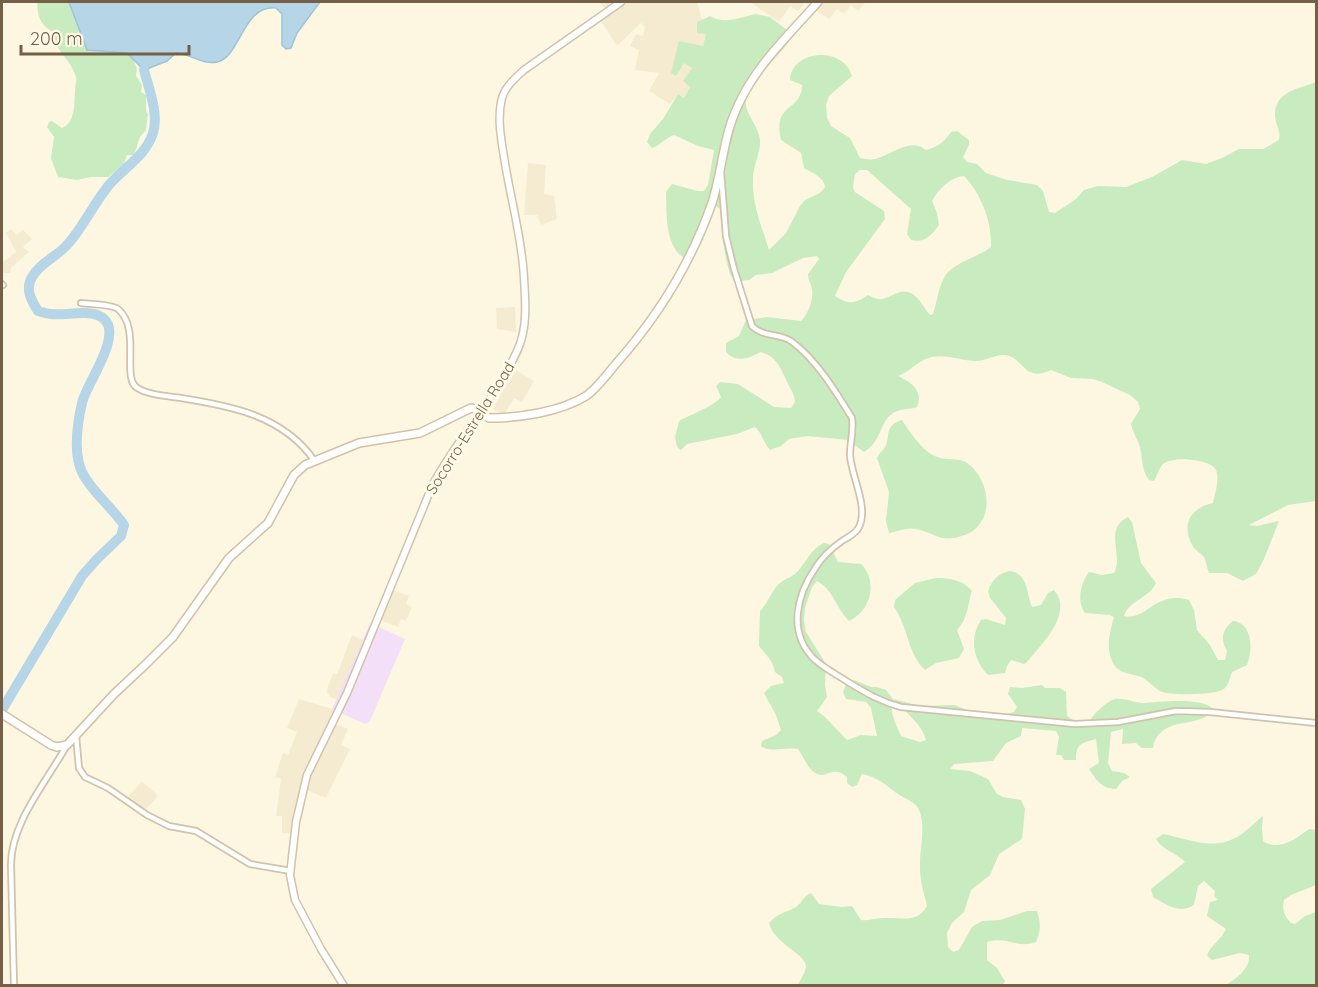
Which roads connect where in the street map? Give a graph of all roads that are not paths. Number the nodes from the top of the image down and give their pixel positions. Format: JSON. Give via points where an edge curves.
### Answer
{"nodes":[{"id":1,"x":621,"y":2,"type":"edge"},
{"id":2,"x":818,"y":2,"type":"edge"},
{"id":3,"x":721,"y":169,"type":"junction"},
{"id":4,"x":81,"y":303,"type":"dead end"},
{"id":5,"x":481,"y":412,"type":"junction"},
{"id":6,"x":314,"y":460,"type":"junction"},
{"id":7,"x":2,"y":714,"type":"edge"},
{"id":8,"x":1317,"y":723,"type":"edge"},
{"id":9,"x":76,"y":735,"type":"junction"},
{"id":10,"x":67,"y":745,"type":"junction"},
{"id":11,"x":291,"y":871,"type":"junction"},
{"id":12,"x":14,"y":986,"type":"edge"},
{"id":13,"x":344,"y":986,"type":"edge"}],
"edges":[{"from":1,"to":5,"type":"street","name":"Socorro-Estrella Road","via":[[524,70],[503,96],[501,135],[522,253],[524,325],[515,355]]},
{"from":2,"to":3,"type":"main road","via":[[758,69],[729,126]]},
{"from":3,"to":5,"type":"main road","via":[[703,227],[681,271],[647,326],[591,392],[549,411],[494,418]]},
{"from":3,"to":8,"type":"street","via":[[726,236],[752,326],[757,332],[788,339],[804,352],[852,418],[854,428],[850,454],[861,523],[816,566],[798,609],[799,634],[815,659],[876,700],[902,707],[1075,724],[1118,722],[1176,711]]},
{"from":4,"to":6,"type":"street","via":[[114,307],[120,312],[131,342],[130,378],[138,388],[230,407],[269,421],[295,438]]},
{"from":5,"to":6,"type":"main road","via":[[471,408],[420,434],[359,443]]},
{"from":5,"to":11,"type":"street","name":"Socorro-Estrella Road","via":[[433,484],[347,693],[307,774],[296,822]]},
{"from":6,"to":9,"type":"main road","via":[[294,475],[268,523],[229,558],[173,636]]},
{"from":7,"to":10,"type":"main road","via":[[51,745]]},
{"from":9,"to":10,"type":"main road"},
{"from":9,"to":11,"type":"street","via":[[79,768],[85,777],[147,815],[170,826],[196,831],[250,864]]},
{"from":10,"to":12,"type":"street","via":[[12,847]]},
{"from":11,"to":13,"type":"street","name":"Socorro-Estrella Road","via":[[295,900]]}]}
